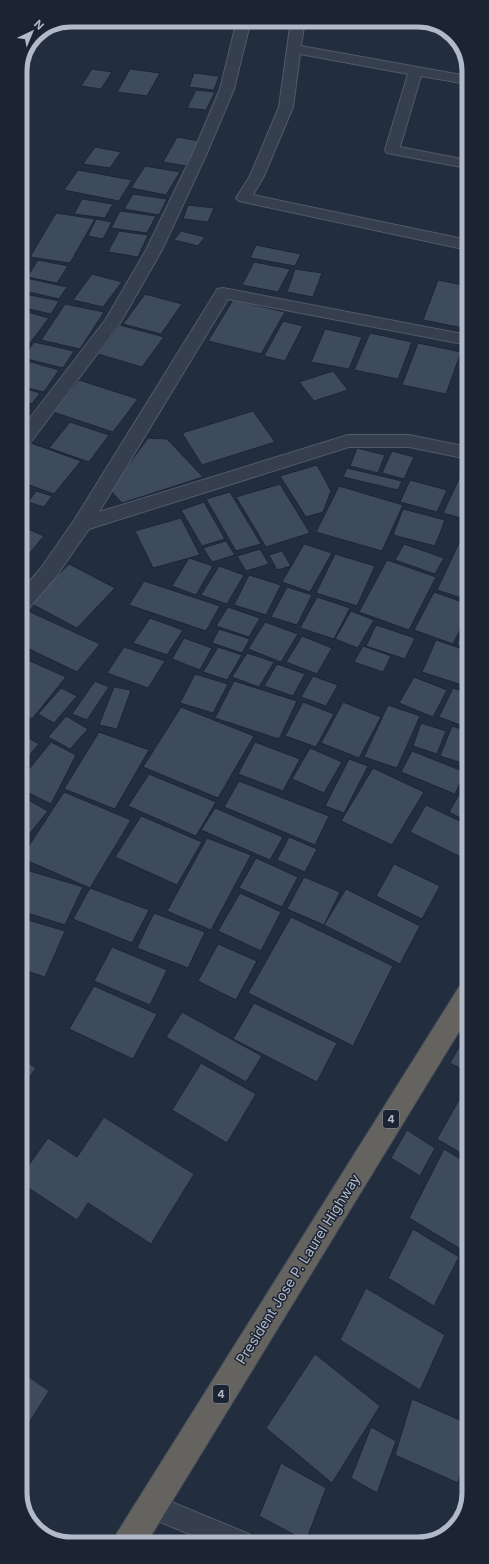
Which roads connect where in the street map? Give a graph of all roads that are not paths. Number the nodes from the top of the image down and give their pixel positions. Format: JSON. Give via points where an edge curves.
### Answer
{"nodes":[{"id":1,"x":242,"y":27,"type":"edge"},
{"id":2,"x":297,"y":27,"type":"edge"},
{"id":3,"x":294,"y":49,"type":"junction"},
{"id":4,"x":416,"y":71,"type":"junction"},
{"id":5,"x":462,"y":79,"type":"edge"},
{"id":6,"x":462,"y":163,"type":"edge"},
{"id":7,"x":462,"y":244,"type":"edge"},
{"id":8,"x":462,"y":339,"type":"edge"},
{"id":9,"x":27,"y":434,"type":"edge"},
{"id":10,"x":462,"y":452,"type":"edge"},
{"id":11,"x":82,"y":524,"type":"junction"},
{"id":12,"x":27,"y":597,"type":"edge"},
{"id":13,"x":462,"y":1005,"type":"edge"},
{"id":14,"x":152,"y":1506,"type":"junction"},
{"id":15,"x":132,"y":1537,"type":"edge"},
{"id":16,"x":226,"y":1537,"type":"edge"}],
"edges":[{"from":1,"to":9,"type":"street","via":[[226,89],[154,250],[113,320]]},
{"from":2,"to":3,"type":"street"},
{"from":3,"to":4,"type":"street"},
{"from":3,"to":7,"type":"street","via":[[286,106],[257,176],[244,198]]},
{"from":4,"to":5,"type":"street"},
{"from":4,"to":6,"type":"street","via":[[392,150]]},
{"from":8,"to":11,"type":"street","via":[[223,293]]},
{"from":10,"to":11,"type":"street","via":[[409,441],[348,441]]},
{"from":11,"to":12,"type":"street","via":[[48,573]]},
{"from":13,"to":14,"type":"highway","name":"President Jose P. Laurel Highway","number":"4"},
{"from":14,"to":15,"type":"highway","name":"President Jose P. Laurel Highway","number":"4"},
{"from":14,"to":16,"type":"lane"}]}
